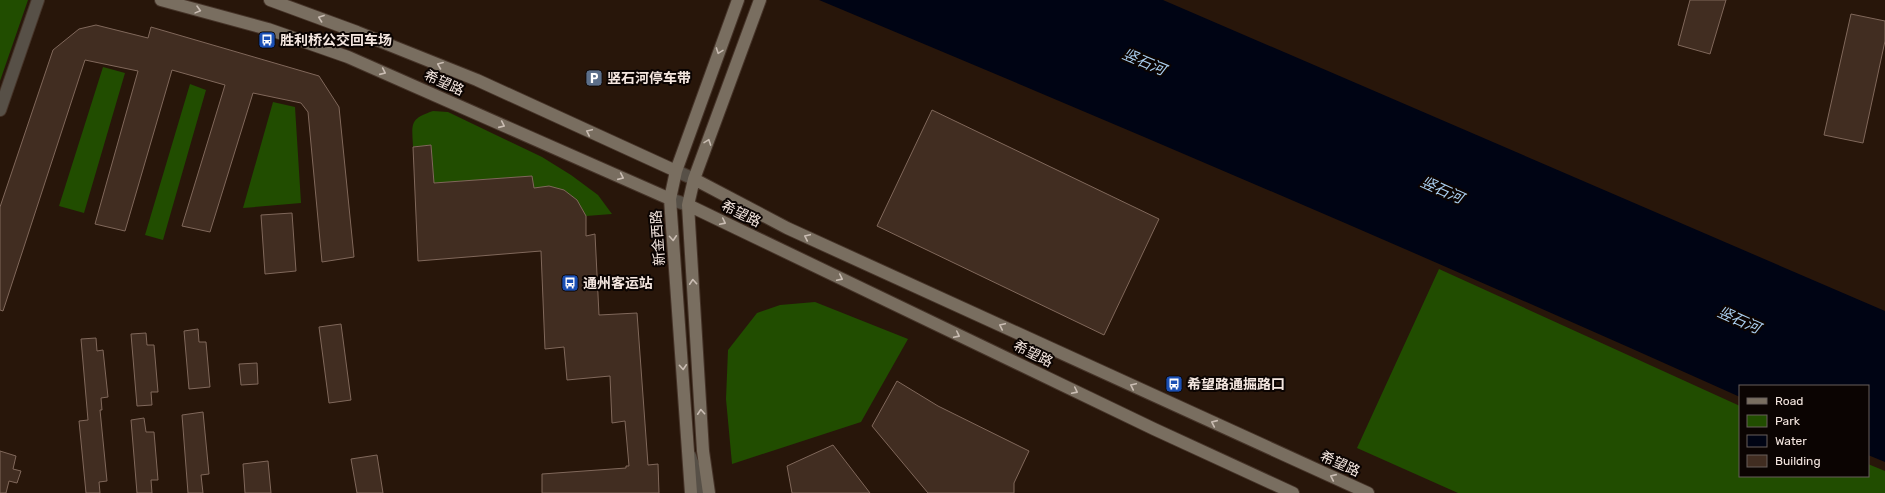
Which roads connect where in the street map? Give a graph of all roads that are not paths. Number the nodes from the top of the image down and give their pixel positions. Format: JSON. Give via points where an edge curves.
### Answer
{"nodes":[{"id":1,"x":38,"y":0,"type":"edge"},
{"id":2,"x":161,"y":0,"type":"edge"},
{"id":3,"x":270,"y":0,"type":"edge"},
{"id":4,"x":738,"y":0,"type":"edge"},
{"id":5,"x":760,"y":0,"type":"edge"},
{"id":6,"x":0,"y":110,"type":"edge"},
{"id":7,"x":676,"y":171,"type":"junction"},
{"id":8,"x":694,"y":179,"type":"junction"},
{"id":9,"x":670,"y":199,"type":"junction"},
{"id":10,"x":688,"y":205,"type":"junction"},
{"id":11,"x":689,"y":452,"type":"junction"},
{"id":12,"x":691,"y":493,"type":"edge"},
{"id":13,"x":703,"y":493,"type":"edge"},
{"id":14,"x":709,"y":493,"type":"edge"},
{"id":15,"x":1293,"y":493,"type":"edge"},
{"id":16,"x":1368,"y":493,"type":"edge"}],
"edges":[{"from":1,"to":6,"type":"street"},
{"from":2,"to":9,"type":"main road","name":"希望路","one_way":true,"via":[[268,29],[348,57]]},
{"from":7,"to":3,"type":"main road","name":"希望路","one_way":true,"via":[[476,80]]},
{"from":4,"to":7,"type":"main road","name":"新金西路","one_way":true},
{"from":8,"to":5,"type":"main road","one_way":true},
{"from":7,"to":8,"type":"street","name":"希望路"},
{"from":7,"to":9,"type":"main road","name":"新金西路"},
{"from":8,"to":10,"type":"main road"},
{"from":16,"to":8,"type":"main road","name":"希望路","one_way":true,"via":[[786,228]]},
{"from":9,"to":10,"type":"street","name":"希望路"},
{"from":9,"to":11,"type":"main road","name":"新金西路","one_way":true},
{"from":14,"to":10,"type":"main road","one_way":true,"via":[[703,451]]},
{"from":10,"to":15,"type":"main road","name":"希望路","one_way":true,"via":[[1147,426]]},
{"from":11,"to":12,"type":"main road","name":"新金西路"},
{"from":11,"to":13,"type":"street"}]}
